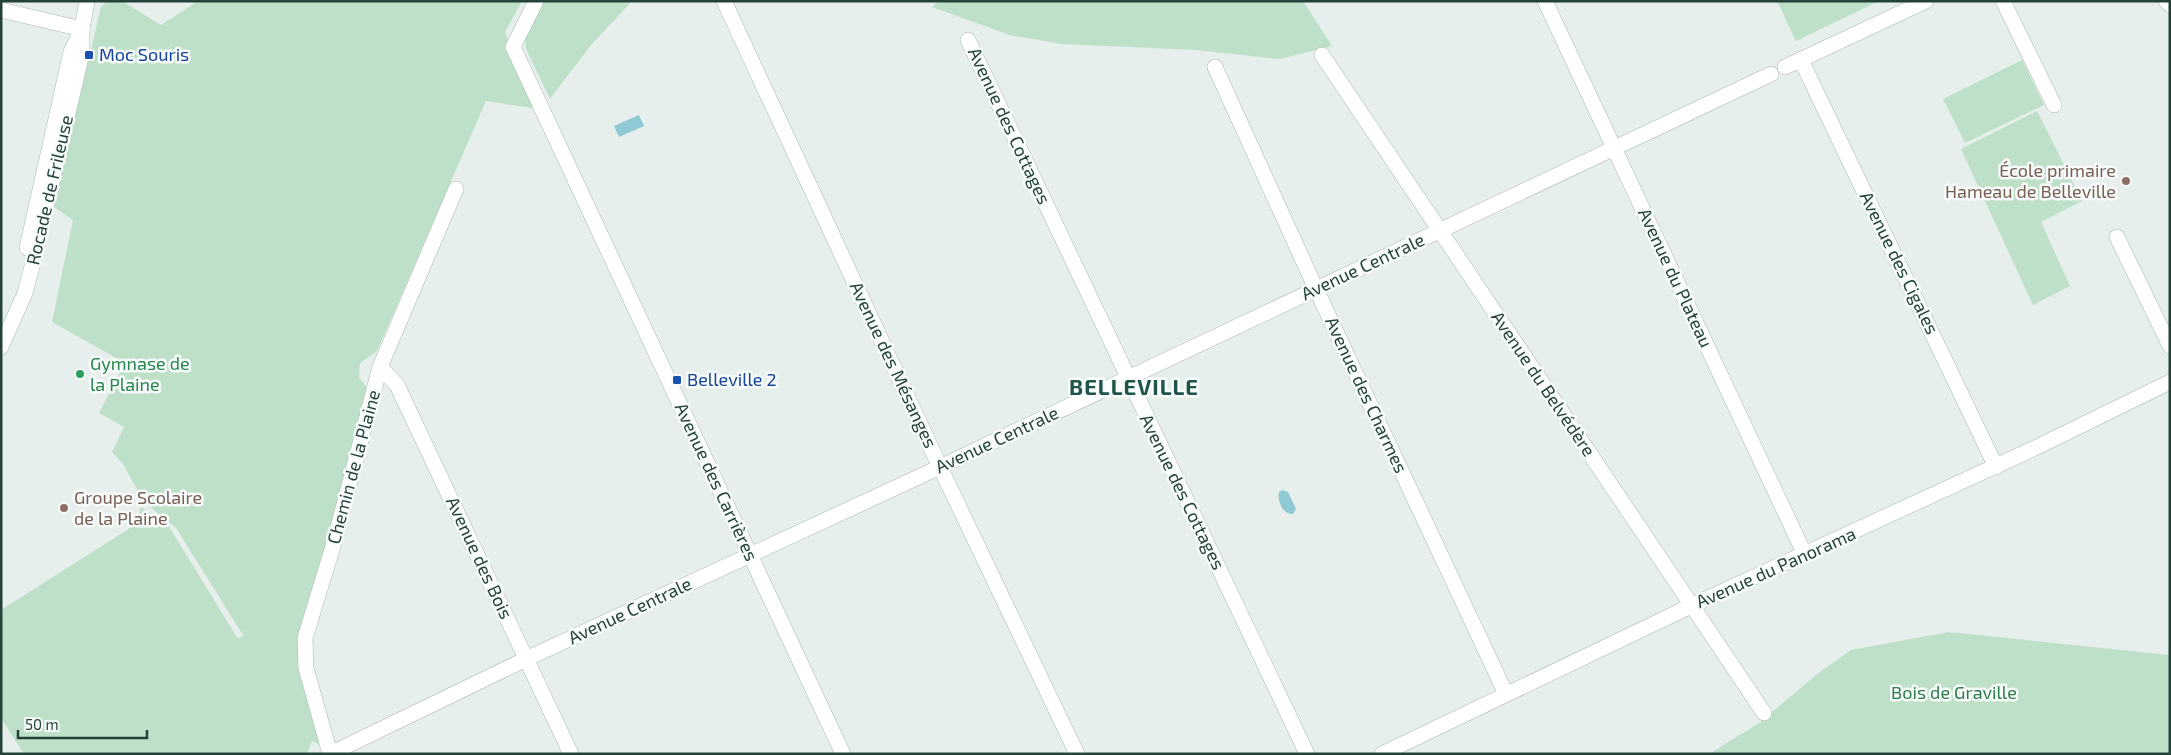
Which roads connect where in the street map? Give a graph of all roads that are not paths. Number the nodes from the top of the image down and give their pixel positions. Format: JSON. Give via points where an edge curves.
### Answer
{"nodes":[{"id":1,"x":87,"y":1,"type":"edge"},
{"id":2,"x":536,"y":1,"type":"edge"},
{"id":3,"x":724,"y":1,"type":"edge"},
{"id":4,"x":1545,"y":1,"type":"edge"},
{"id":5,"x":1926,"y":1,"type":"edge"},
{"id":6,"x":2004,"y":1,"type":"edge"},
{"id":7,"x":2166,"y":1,"type":"edge"},
{"id":8,"x":2170,"y":5,"type":"edge"},
{"id":9,"x":1,"y":10,"type":"edge"},
{"id":10,"x":82,"y":29,"type":"junction"},
{"id":11,"x":968,"y":40,"type":"dead end"},
{"id":12,"x":1322,"y":55,"type":"dead end"},
{"id":13,"x":1801,"y":60,"type":"junction"},
{"id":14,"x":1216,"y":67,"type":"dead end"},
{"id":15,"x":1785,"y":67,"type":"dead end"},
{"id":16,"x":1771,"y":74,"type":"dead end"},
{"id":17,"x":2054,"y":105,"type":"dead end"},
{"id":18,"x":1614,"y":147,"type":"junction"},
{"id":19,"x":456,"y":189,"type":"dead end"},
{"id":20,"x":1440,"y":231,"type":"junction"},
{"id":21,"x":2117,"y":237,"type":"dead end"},
{"id":22,"x":1316,"y":289,"type":"junction"},
{"id":23,"x":1,"y":325,"type":"edge"},
{"id":24,"x":2170,"y":346,"type":"edge"},
{"id":25,"x":1,"y":347,"type":"edge"},
{"id":26,"x":380,"y":367,"type":"junction"},
{"id":27,"x":1127,"y":378,"type":"junction"},
{"id":28,"x":2170,"y":382,"type":"edge"},
{"id":29,"x":940,"y":467,"type":"junction"},
{"id":30,"x":1996,"y":467,"type":"junction"},
{"id":31,"x":750,"y":555,"type":"junction"},
{"id":32,"x":1805,"y":555,"type":"junction"},
{"id":33,"x":1693,"y":606,"type":"junction"},
{"id":34,"x":526,"y":659,"type":"junction"},
{"id":35,"x":1506,"y":694,"type":"junction"},
{"id":36,"x":1764,"y":713,"type":"dead end"},
{"id":37,"x":1389,"y":752,"type":"edge"},
{"id":38,"x":330,"y":754,"type":"edge"},
{"id":39,"x":571,"y":754,"type":"edge"},
{"id":40,"x":843,"y":754,"type":"edge"},
{"id":41,"x":1078,"y":754,"type":"edge"},
{"id":42,"x":1307,"y":754,"type":"edge"}],
"edges":[{"from":1,"to":10,"type":"street","name":"Rocade de Frileuse"},
{"from":2,"to":31,"type":"street","name":"Avenue des Carrières","via":[[513,47]]},
{"from":3,"to":29,"type":"street","name":"Avenue des Mésanges"},
{"from":4,"to":18,"type":"street","name":"Avenue du Plateau"},
{"from":5,"to":13,"type":"street"},
{"from":6,"to":17,"type":"street"},
{"from":7,"to":8,"type":"street"},
{"from":9,"to":10,"type":"street"},
{"from":10,"to":23,"type":"street","name":"Rocade de Frileuse","via":[[71,52],[20,272]]},
{"from":10,"to":25,"type":"street","name":"Rocade de Frileuse","via":[[82,53],[33,264],[25,293]]},
{"from":11,"to":27,"type":"street","name":"Avenue des Cottages"},
{"from":12,"to":20,"type":"street","name":"Avenue du Belvédère"},
{"from":13,"to":15,"type":"street"},
{"from":13,"to":30,"type":"street","name":"Avenue des Cigales"},
{"from":14,"to":22,"type":"street","name":"Avenue des Charmes"},
{"from":16,"to":18,"type":"street","name":"Avenue Centrale"},
{"from":18,"to":20,"type":"street","name":"Avenue Centrale"},
{"from":18,"to":32,"type":"street","name":"Avenue du Plateau"},
{"from":19,"to":26,"type":"street","name":"Chemin de la Plaine"},
{"from":20,"to":22,"type":"street","name":"Avenue Centrale"},
{"from":20,"to":33,"type":"street","name":"Avenue du Belvédère"},
{"from":21,"to":24,"type":"street"},
{"from":22,"to":27,"type":"street","name":"Avenue Centrale"},
{"from":22,"to":35,"type":"street","name":"Avenue des Charmes"},
{"from":26,"to":34,"type":"street","name":"Avenue des Bois","via":[[397,385]]},
{"from":26,"to":38,"type":"street","name":"Chemin de la Plaine","via":[[334,543],[305,638],[306,668]]},
{"from":27,"to":29,"type":"street","name":"Avenue Centrale"},
{"from":27,"to":42,"type":"street","name":"Avenue des Cottages"},
{"from":28,"to":30,"type":"street","name":"Avenue du Panorama"},
{"from":29,"to":31,"type":"street","name":"Avenue Centrale"},
{"from":29,"to":41,"type":"street","name":"Avenue des Mésanges"},
{"from":30,"to":32,"type":"street","name":"Avenue du Panorama"},
{"from":31,"to":34,"type":"street","name":"Avenue Centrale"},
{"from":31,"to":40,"type":"street","name":"Avenue des Carrières"},
{"from":32,"to":33,"type":"street","name":"Avenue du Panorama"},
{"from":33,"to":35,"type":"street","name":"Avenue du Panorama"},
{"from":33,"to":36,"type":"street","name":"Avenue du Belvédère"},
{"from":34,"to":38,"type":"street","name":"Avenue Centrale"},
{"from":34,"to":39,"type":"street","name":"Avenue des Bois"},
{"from":35,"to":37,"type":"street","name":"Avenue du Panorama"}]}
